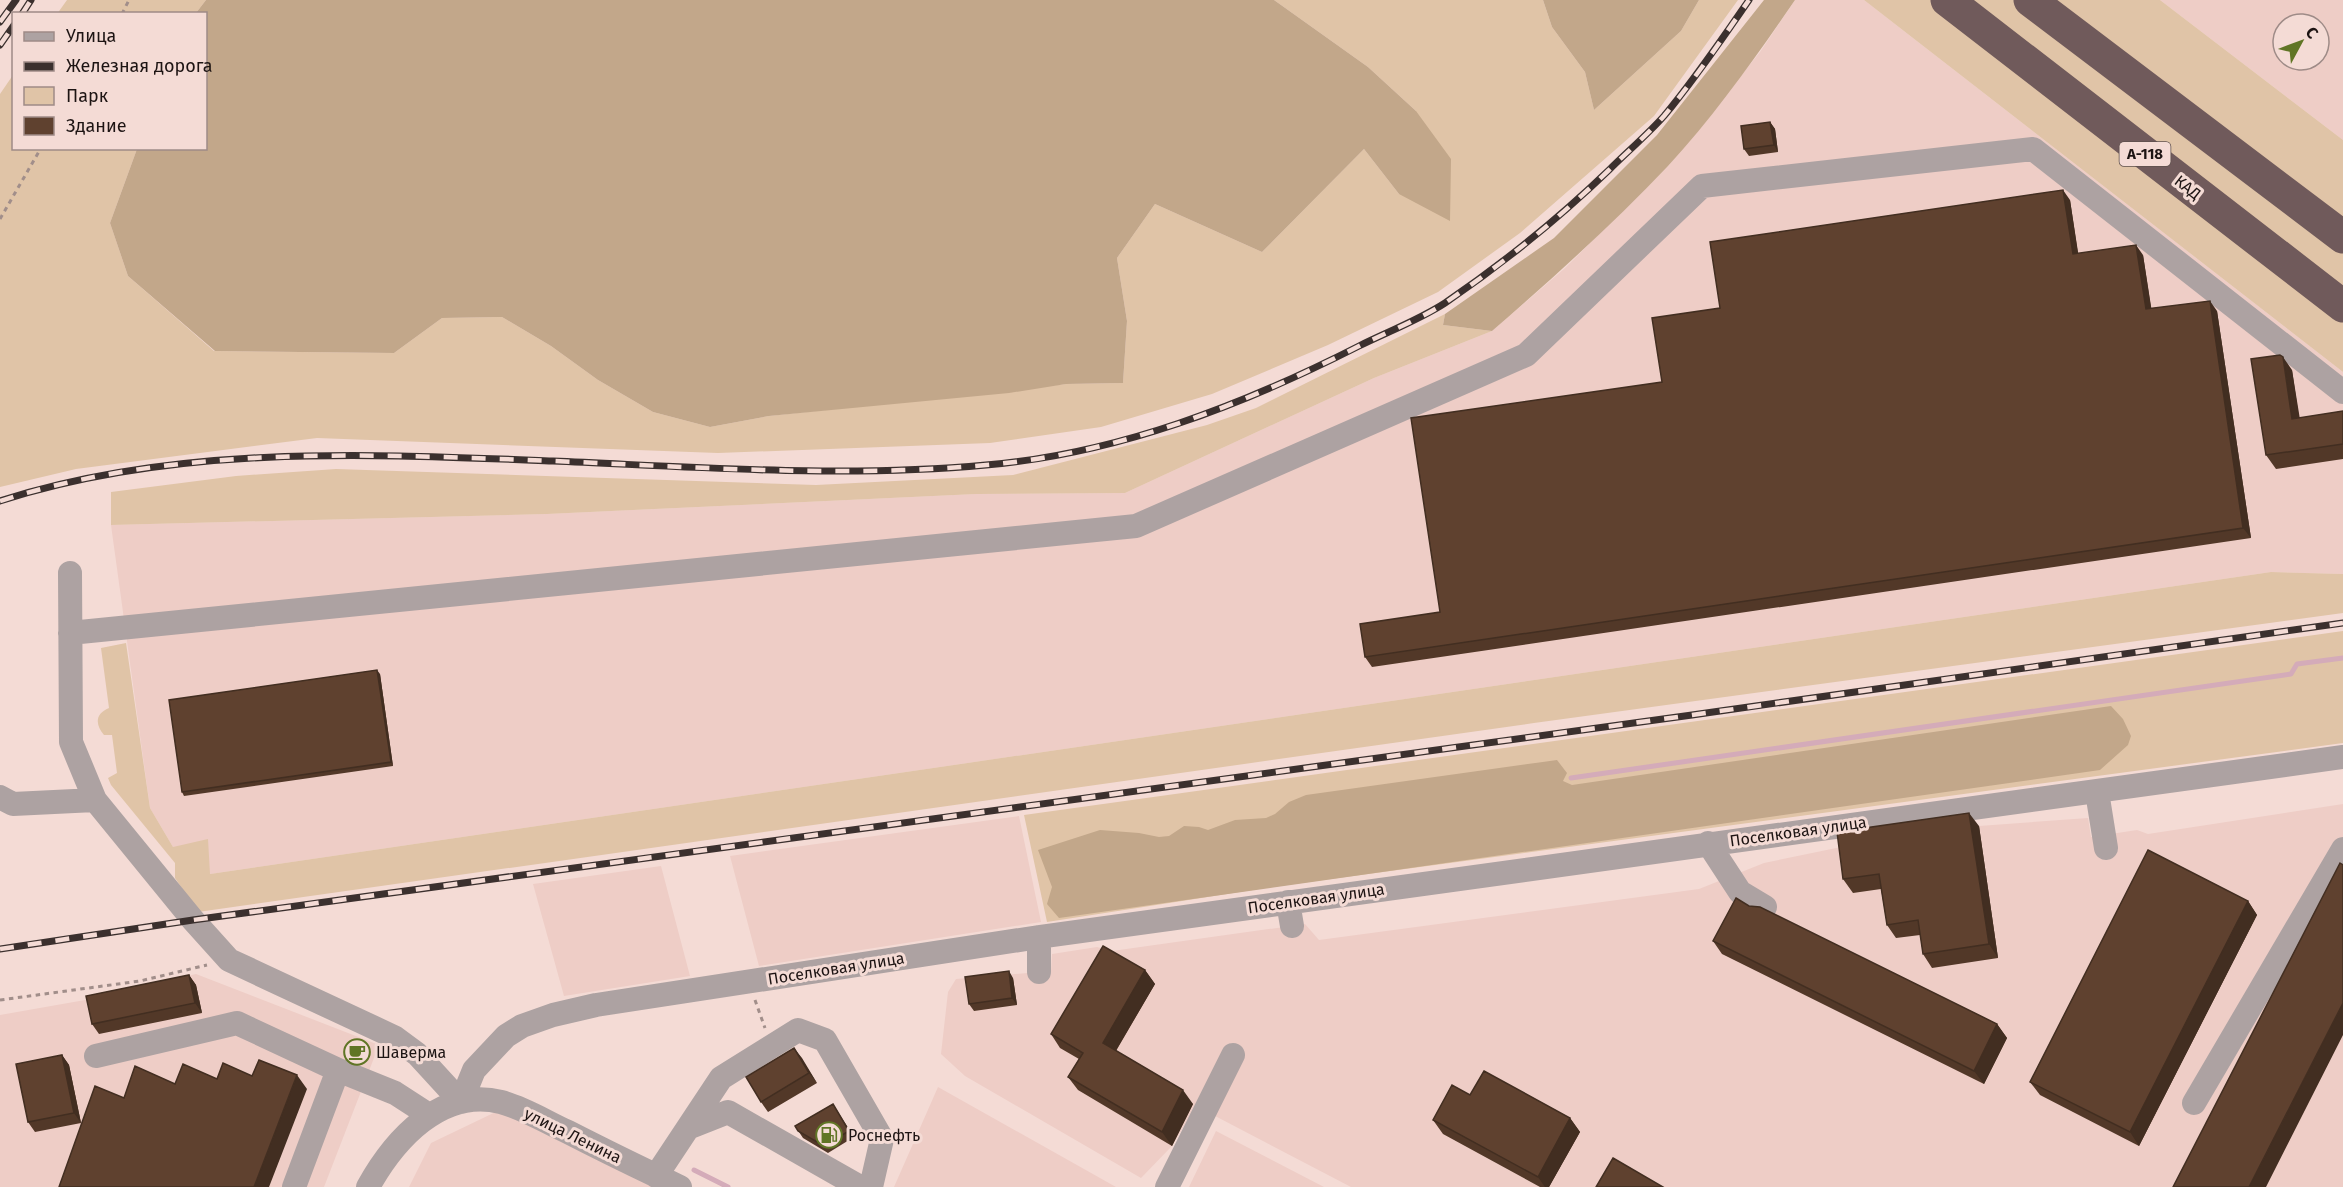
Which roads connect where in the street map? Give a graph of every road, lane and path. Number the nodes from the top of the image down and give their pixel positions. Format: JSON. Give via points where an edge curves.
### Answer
{"nodes":[{"id":1,"x":1947,"y":0,"type":"edge"},
{"id":2,"x":2030,"y":0,"type":"edge"},
{"id":3,"x":40,"y":150,"type":"edge"},
{"id":4,"x":0,"y":219,"type":"edge"},
{"id":5,"x":2343,"y":237,"type":"edge"},
{"id":6,"x":2343,"y":306,"type":"edge"},
{"id":7,"x":2343,"y":392,"type":"edge"},
{"id":8,"x":70,"y":573,"type":"dead end"},
{"id":9,"x":70,"y":633,"type":"junction"},
{"id":10,"x":2343,"y":757,"type":"edge"},
{"id":11,"x":2097,"y":792,"type":"junction"},
{"id":12,"x":0,"y":797,"type":"edge"},
{"id":13,"x":95,"y":800,"type":"junction"},
{"id":14,"x":1708,"y":843,"type":"junction"},
{"id":15,"x":2106,"y":848,"type":"dead end"},
{"id":16,"x":2343,"y":849,"type":"edge"},
{"id":17,"x":1288,"y":902,"type":"junction"},
{"id":18,"x":1765,"y":907,"type":"edge"},
{"id":19,"x":1292,"y":926,"type":"dead end"},
{"id":20,"x":1039,"y":937,"type":"junction"},
{"id":21,"x":229,"y":960,"type":"junction"},
{"id":22,"x":1039,"y":972,"type":"dead end"},
{"id":23,"x":748,"y":981,"type":"junction"},
{"id":24,"x":0,"y":1000,"type":"edge"},
{"id":25,"x":772,"y":1046,"type":"junction"},
{"id":26,"x":1233,"y":1055,"type":"dead end"},
{"id":27,"x":96,"y":1056,"type":"dead end"},
{"id":28,"x":338,"y":1070,"type":"junction"},
{"id":29,"x":461,"y":1102,"type":"junction"},
{"id":30,"x":2194,"y":1103,"type":"dead end"},
{"id":31,"x":429,"y":1115,"type":"junction"},
{"id":32,"x":690,"y":1127,"type":"junction"},
{"id":33,"x":656,"y":1176,"type":"junction"},
{"id":34,"x":294,"y":1187,"type":"edge"},
{"id":35,"x":368,"y":1187,"type":"edge"},
{"id":36,"x":680,"y":1187,"type":"edge"},
{"id":37,"x":861,"y":1187,"type":"edge"},
{"id":38,"x":871,"y":1187,"type":"edge"},
{"id":39,"x":1167,"y":1187,"type":"edge"}],
"edges":[{"from":1,"to":6,"type":"highway","name":"КАД","number":"А-118"},
{"from":2,"to":5,"type":"highway"},
{"from":3,"to":4,"type":"path"},
{"from":7,"to":9,"type":"street","via":[[2033,149],[1702,186],[1526,355],[1136,526]]},
{"from":8,"to":9,"type":"street"},
{"from":9,"to":13,"type":"street","via":[[70,742]]},
{"from":10,"to":11,"type":"street","name":"Поселковая улица"},
{"from":11,"to":14,"type":"street","name":"Поселковая улица"},
{"from":11,"to":15,"type":"street"},
{"from":12,"to":13,"type":"street","via":[[13,804]]},
{"from":13,"to":21,"type":"street"},
{"from":14,"to":17,"type":"street","name":"Поселковая улица"},
{"from":14,"to":18,"type":"street","via":[[1735,900]]},
{"from":16,"to":30,"type":"street"},
{"from":17,"to":19,"type":"street"},
{"from":17,"to":20,"type":"street","name":"Поселковая улица"},
{"from":20,"to":22,"type":"street"},
{"from":20,"to":23,"type":"street","name":"Поселковая улица"},
{"from":21,"to":24,"type":"path","via":[[140,981]]},
{"from":21,"to":29,"type":"street","via":[[394,1037],[417,1054]]},
{"from":23,"to":25,"type":"path"},
{"from":23,"to":29,"type":"street","name":"Поселковая улица","via":[[596,1005],[522,1026],[506,1036],[474,1070]]},
{"from":25,"to":32,"type":"street","via":[[721,1078]]},
{"from":25,"to":38,"type":"street","via":[[798,1030],[825,1040],[882,1139]]},
{"from":26,"to":39,"type":"street"},
{"from":27,"to":28,"type":"street","via":[[237,1023]]},
{"from":28,"to":31,"type":"street","via":[[395,1093]]},
{"from":28,"to":34,"type":"street"},
{"from":29,"to":31,"type":"street"},
{"from":29,"to":33,"type":"street","name":"улица Ленина","via":[[481,1099],[515,1106]]},
{"from":31,"to":35,"type":"street","via":[[382,1162]]},
{"from":32,"to":33,"type":"street"},
{"from":32,"to":37,"type":"street","via":[[728,1112]]},
{"from":33,"to":36,"type":"street","name":"улица Ленина"}]}
